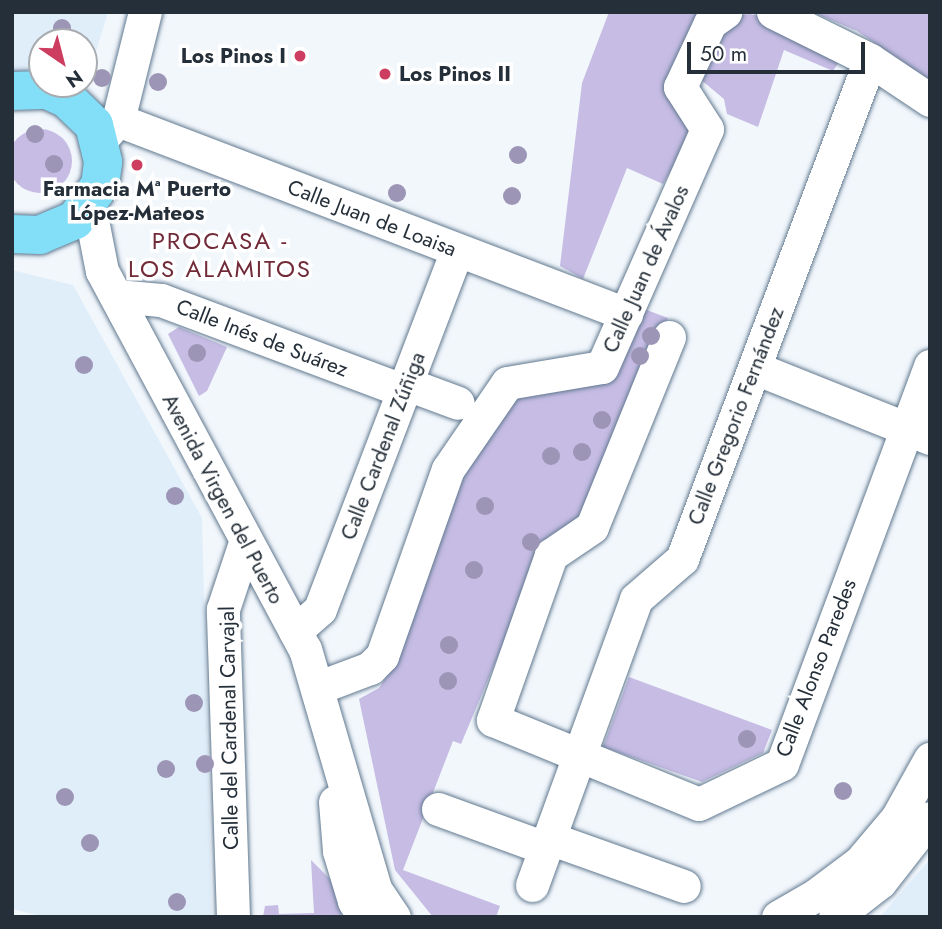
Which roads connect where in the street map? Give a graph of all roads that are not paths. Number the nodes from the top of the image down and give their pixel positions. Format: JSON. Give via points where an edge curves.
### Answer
{"nodes":[{"id":1,"x":145,"y":12,"type":"edge"},
{"id":2,"x":725,"y":12,"type":"edge"},
{"id":3,"x":773,"y":12,"type":"edge"},
{"id":4,"x":870,"y":60,"type":"junction"},
{"id":5,"x":12,"y":91,"type":"edge"},
{"id":6,"x":930,"y":100,"type":"edge"},
{"id":7,"x":101,"y":124,"type":"junction"},
{"id":8,"x":89,"y":205,"type":"junction"},
{"id":9,"x":57,"y":231,"type":"junction"},
{"id":10,"x":12,"y":234,"type":"edge"},
{"id":11,"x":457,"y":251,"type":"junction"},
{"id":12,"x":109,"y":284,"type":"junction"},
{"id":13,"x":626,"y":314,"type":"junction"},
{"id":14,"x":669,"y":337,"type":"dead end"},
{"id":15,"x":930,"y":366,"type":"edge"},
{"id":16,"x":755,"y":368,"type":"junction"},
{"id":17,"x":406,"y":388,"type":"junction"},
{"id":18,"x":458,"y":403,"type":"dead end"},
{"id":19,"x":918,"y":433,"type":"edge"},
{"id":20,"x":245,"y":543,"type":"junction"},
{"id":21,"x":295,"y":631,"type":"junction"},
{"id":22,"x":317,"y":688,"type":"junction"},
{"id":23,"x":330,"y":733,"type":"junction"},
{"id":24,"x":579,"y":756,"type":"junction"},
{"id":25,"x":930,"y":759,"type":"edge"},
{"id":26,"x":438,"y":809,"type":"dead end"},
{"id":27,"x":930,"y":818,"type":"edge"},
{"id":28,"x":547,"y":843,"type":"junction"},
{"id":29,"x":532,"y":885,"type":"dead end"},
{"id":30,"x":684,"y":886,"type":"dead end"},
{"id":31,"x":233,"y":917,"type":"edge"},
{"id":32,"x":364,"y":917,"type":"edge"},
{"id":33,"x":394,"y":917,"type":"edge"},
{"id":34,"x":778,"y":917,"type":"edge"},
{"id":35,"x":835,"y":917,"type":"edge"}],
"edges":[{"from":1,"to":7,"type":"street","via":[[124,84]]},
{"from":2,"to":13,"type":"street","name":"Calle Juan de Ávalos","via":[[710,23],[680,87],[708,126]]},
{"from":3,"to":4,"type":"street"},
{"from":4,"to":6,"type":"street"},
{"from":4,"to":16,"type":"street","name":"Calle Gregorio Fernández"},
{"from":5,"to":7,"type":"main road","via":[[47,90]]},
{"from":7,"to":8,"type":"main road","via":[[102,174]]},
{"from":7,"to":11,"type":"street","name":"Calle Juan de Loaisa"},
{"from":8,"to":9,"type":"main road"},
{"from":8,"to":12,"type":"street","name":"Avenida Virgen del Puerto"},
{"from":9,"to":10,"type":"main road"},
{"from":9,"to":12,"type":"street","name":"Avenida Virgen del Puerto"},
{"from":11,"to":13,"type":"street","name":"Calle Juan de Loaisa"},
{"from":11,"to":17,"type":"street","name":"Calle Cardenal Zúñiga"},
{"from":12,"to":17,"type":"street","name":"Calle Inés de Suárez"},
{"from":12,"to":20,"type":"street","name":"Avenida Virgen del Puerto"},
{"from":13,"to":22,"type":"street","name":"Calle Juan de Ávalos","via":[[602,367],[508,383],[448,468],[383,656],[370,668]]},
{"from":14,"to":24,"type":"street","name":"Calle Alonso Paredes","via":[[592,527],[551,555],[493,720]]},
{"from":15,"to":19,"type":"street","name":"Calle Alonso Paredes"},
{"from":16,"to":19,"type":"street"},
{"from":16,"to":24,"type":"street","name":"Calle Gregorio Fernández","via":[[682,559],[636,599]]},
{"from":17,"to":18,"type":"street","name":"Calle Inés de Suárez"},
{"from":17,"to":21,"type":"street","name":"Calle Cardenal Zúñiga","via":[[320,609]]},
{"from":19,"to":24,"type":"street","name":"Calle Alonso Paredes","via":[[782,764],[699,804]]},
{"from":20,"to":21,"type":"street","name":"Avenida Virgen del Puerto"},
{"from":20,"to":31,"type":"street","name":"Calle del Cardenal Carvajal","via":[[223,609]]},
{"from":21,"to":22,"type":"street","name":"Avenida Virgen del Puerto"},
{"from":22,"to":23,"type":"street","name":"Avenida Virgen del Puerto"},
{"from":23,"to":32,"type":"street","name":"Avenida Virgen del Puerto","via":[[339,851],[354,901]]},
{"from":23,"to":33,"type":"street","name":"Avenida Virgen del Puerto","via":[[375,889]]},
{"from":24,"to":28,"type":"street","name":"Calle Gregorio Fernández"},
{"from":25,"to":34,"type":"street","via":[[897,818],[860,862]]},
{"from":26,"to":28,"type":"street"},
{"from":27,"to":35,"type":"street","via":[[880,882]]},
{"from":28,"to":29,"type":"street","name":"Calle Gregorio Fernández"},
{"from":28,"to":30,"type":"street"}]}
